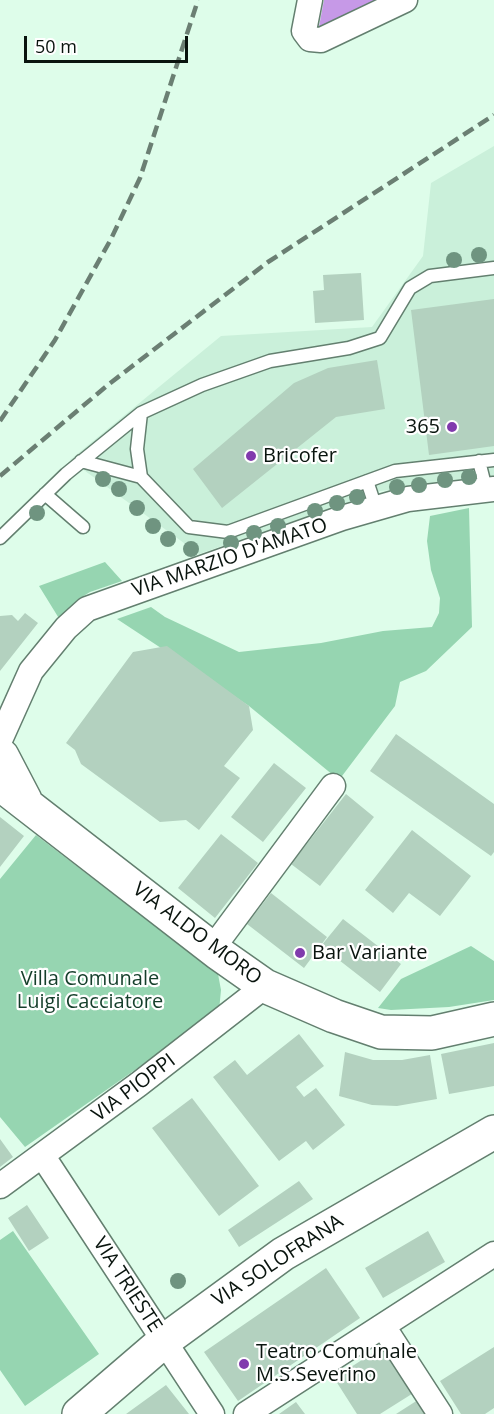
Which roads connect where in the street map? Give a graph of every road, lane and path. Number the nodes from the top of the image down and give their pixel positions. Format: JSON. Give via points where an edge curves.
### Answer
{"nodes":[{"id":1,"x":310,"y":0,"type":"edge"},
{"id":2,"x":405,"y":0,"type":"edge"},
{"id":3,"x":494,"y":268,"type":"edge"},
{"id":4,"x":141,"y":413,"type":"junction"},
{"id":5,"x":494,"y":460,"type":"edge"},
{"id":6,"x":81,"y":461,"type":"junction"},
{"id":7,"x":479,"y":461,"type":"junction"},
{"id":8,"x":141,"y":477,"type":"junction"},
{"id":9,"x":367,"y":481,"type":"junction"},
{"id":10,"x":490,"y":489,"type":"edge"},
{"id":11,"x":45,"y":494,"type":"junction"},
{"id":12,"x":376,"y":508,"type":"junction"},
{"id":13,"x":283,"y":512,"type":"junction"},
{"id":14,"x":83,"y":527,"type":"dead end"},
{"id":15,"x":296,"y":535,"type":"junction"},
{"id":16,"x":0,"y":538,"type":"edge"},
{"id":17,"x":7,"y":712,"type":"edge"},
{"id":18,"x":5,"y":764,"type":"edge"},
{"id":19,"x":333,"y":786,"type":"dead end"},
{"id":20,"x":212,"y":948,"type":"junction"},
{"id":21,"x":265,"y":986,"type":"junction"},
{"id":22,"x":494,"y":1019,"type":"edge"},
{"id":23,"x":494,"y":1132,"type":"edge"},
{"id":24,"x":42,"y":1155,"type":"junction"},
{"id":25,"x":0,"y":1186,"type":"edge"},
{"id":26,"x":494,"y":1254,"type":"edge"},
{"id":27,"x":383,"y":1326,"type":"junction"},
{"id":28,"x":164,"y":1341,"type":"junction"},
{"id":29,"x":80,"y":1414,"type":"edge"},
{"id":30,"x":212,"y":1414,"type":"edge"},
{"id":31,"x":246,"y":1414,"type":"edge"},
{"id":32,"x":440,"y":1414,"type":"edge"}],
"edges":[{"from":1,"to":2,"type":"street","via":[[304,31],[310,39],[321,40]]},
{"from":3,"to":4,"type":"lane","via":[[430,276],[410,288],[380,338],[349,348],[270,361],[202,385]]},
{"from":4,"to":6,"type":"lane"},
{"from":4,"to":8,"type":"lane","via":[[137,449]]},
{"from":5,"to":7,"type":"lane"},
{"from":6,"to":8,"type":"lane"},
{"from":6,"to":11,"type":"lane"},
{"from":7,"to":9,"type":"lane","via":[[395,471]]},
{"from":7,"to":10,"type":"lane"},
{"from":8,"to":13,"type":"lane","via":[[189,527],[228,532]]},
{"from":9,"to":12,"type":"lane"},
{"from":9,"to":13,"type":"lane"},
{"from":10,"to":12,"type":"street","name":"VIA MARZIO D'AMATO","via":[[408,499]]},
{"from":11,"to":14,"type":"lane"},
{"from":11,"to":16,"type":"lane"},
{"from":12,"to":15,"type":"street","name":"VIA MARZIO D'AMATO"},
{"from":13,"to":15,"type":"lane"},
{"from":15,"to":17,"type":"street","name":"VIA MARZIO D'AMATO","via":[[87,609],[31,671]]},
{"from":17,"to":18,"type":"street","name":"VIA MARZIO D'AMATO"},
{"from":18,"to":20,"type":"street","name":"VIA ALDO MORO"},
{"from":19,"to":20,"type":"street"},
{"from":20,"to":21,"type":"street","name":"VIA ALDO MORO"},
{"from":21,"to":22,"type":"street","name":"VIA ALDO MORO","via":[[381,1032],[432,1033]]},
{"from":21,"to":24,"type":"street","name":"VIA PIOPPI"},
{"from":23,"to":28,"type":"street","name":"VIA SOLOFRANA","via":[[283,1254]]},
{"from":24,"to":25,"type":"street","name":"VIA PIOPPI"},
{"from":24,"to":28,"type":"street","name":"VIA TRIESTE"},
{"from":26,"to":27,"type":"street"},
{"from":27,"to":31,"type":"street"},
{"from":27,"to":32,"type":"street"},
{"from":28,"to":29,"type":"street","name":"VIA SOLOFRANA"},
{"from":28,"to":30,"type":"street","name":"VIA TRIESTE"}]}
